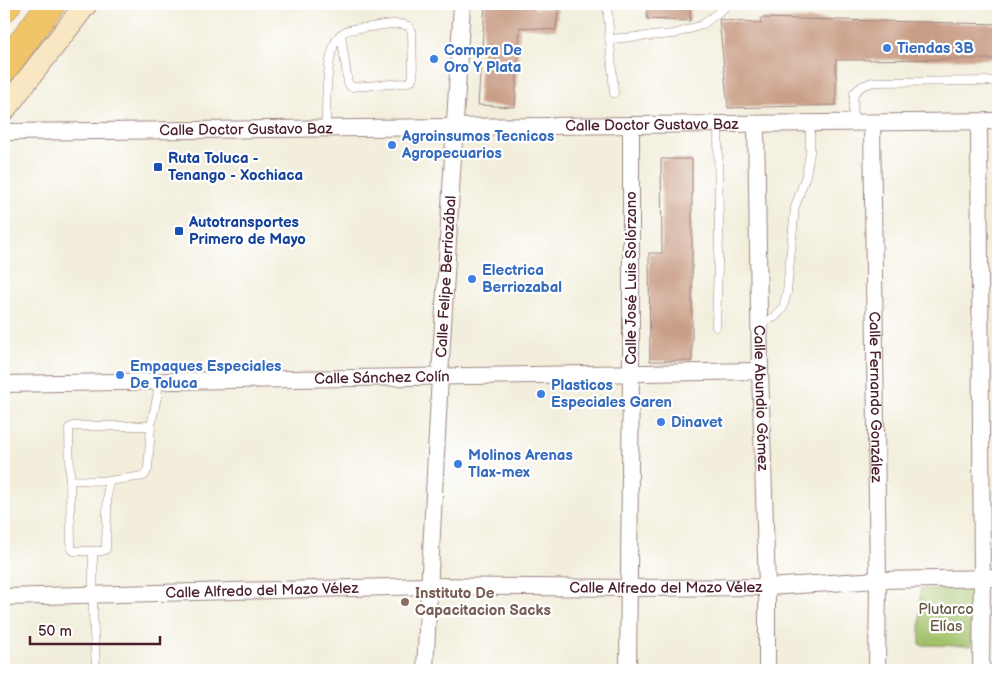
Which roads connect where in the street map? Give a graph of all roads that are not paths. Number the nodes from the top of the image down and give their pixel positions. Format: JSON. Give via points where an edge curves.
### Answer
{"nodes":[{"id":1,"x":7,"y":4,"type":"edge"},
{"id":2,"x":51,"y":4,"type":"edge"},
{"id":3,"x":86,"y":4,"type":"edge"},
{"id":4,"x":462,"y":4,"type":"edge"},
{"id":5,"x":606,"y":4,"type":"edge"},
{"id":6,"x":729,"y":4,"type":"edge"},
{"id":7,"x":4,"y":8,"type":"edge"},
{"id":8,"x":341,"y":34,"type":"junction"},
{"id":9,"x":610,"y":39,"type":"junction"},
{"id":10,"x":4,"y":68,"type":"edge"},
{"id":11,"x":998,"y":81,"type":"edge"},
{"id":12,"x":614,"y":93,"type":"dead end"},
{"id":13,"x":4,"y":110,"type":"edge"},
{"id":14,"x":979,"y":122,"type":"junction"},
{"id":15,"x":998,"y":122,"type":"edge"},
{"id":16,"x":810,"y":123,"type":"junction"},
{"id":17,"x":852,"y":123,"type":"junction"},
{"id":18,"x":872,"y":123,"type":"junction"},
{"id":19,"x":718,"y":124,"type":"junction"},
{"id":20,"x":756,"y":124,"type":"junction"},
{"id":21,"x":631,"y":125,"type":"junction"},
{"id":22,"x":454,"y":127,"type":"junction"},
{"id":23,"x":326,"y":128,"type":"junction"},
{"id":24,"x":4,"y":132,"type":"edge"},
{"id":25,"x":760,"y":324,"type":"junction"},
{"id":26,"x":716,"y":327,"type":"dead end"},
{"id":27,"x":760,"y":371,"type":"junction"},
{"id":28,"x":631,"y":373,"type":"junction"},
{"id":29,"x":440,"y":376,"type":"junction"},
{"id":30,"x":159,"y":381,"type":"junction"},
{"id":31,"x":4,"y":384,"type":"edge"},
{"id":32,"x":151,"y":426,"type":"junction"},
{"id":33,"x":70,"y":480,"type":"junction"},
{"id":34,"x":108,"y":481,"type":"junction"},
{"id":35,"x":93,"y":552,"type":"junction"},
{"id":36,"x":990,"y":578,"type":"edge"},
{"id":37,"x":878,"y":580,"type":"junction"},
{"id":38,"x":428,"y":586,"type":"junction"},
{"id":39,"x":767,"y":587,"type":"junction"},
{"id":40,"x":629,"y":588,"type":"junction"},
{"id":41,"x":94,"y":594,"type":"junction"},
{"id":42,"x":4,"y":597,"type":"edge"},
{"id":43,"x":96,"y":667,"type":"dead end"},
{"id":44,"x":425,"y":670,"type":"edge"},
{"id":45,"x":628,"y":670,"type":"edge"},
{"id":46,"x":767,"y":670,"type":"edge"},
{"id":47,"x":878,"y":670,"type":"edge"},
{"id":48,"x":981,"y":670,"type":"edge"}],
"edges":[{"from":1,"to":7,"type":"highway"},
{"from":2,"to":10,"type":"highway"},
{"from":3,"to":13,"type":"main road"},
{"from":4,"to":22,"type":"street","name":"Calle Felipe Berriozábal"},
{"from":5,"to":9,"type":"lane"},
{"from":6,"to":9,"type":"lane","via":[[702,25],[674,34]]},
{"from":8,"to":8,"type":"lane","via":[[350,87],[411,81],[412,32],[409,26],[400,23],[354,28]]},
{"from":8,"to":23,"type":"lane","via":[[330,60]]},
{"from":9,"to":12,"type":"lane"},
{"from":11,"to":17,"type":"lane","via":[[872,82],[854,93]]},
{"from":14,"to":15,"type":"street","name":"Calle Doctor Gustavo Baz"},
{"from":14,"to":18,"type":"street","name":"Calle Doctor Gustavo Baz"},
{"from":14,"to":36,"type":"street"},
{"from":16,"to":17,"type":"street","name":"Calle Doctor Gustavo Baz"},
{"from":16,"to":20,"type":"street","name":"Calle Doctor Gustavo Baz"},
{"from":16,"to":25,"type":"lane","via":[[810,153],[795,207],[787,292],[783,308],[775,317]]},
{"from":17,"to":18,"type":"street","name":"Calle Doctor Gustavo Baz"},
{"from":18,"to":37,"type":"street","name":"Calle Fernando González"},
{"from":19,"to":20,"type":"street","name":"Calle Doctor Gustavo Baz"},
{"from":19,"to":21,"type":"street","name":"Calle Doctor Gustavo Baz"},
{"from":19,"to":26,"type":"lane"},
{"from":20,"to":25,"type":"street","name":"Calle Abundio Gómez"},
{"from":21,"to":22,"type":"street","name":"Calle Doctor Gustavo Baz"},
{"from":21,"to":28,"type":"street","name":"Calle José Luis Solórzano"},
{"from":22,"to":23,"type":"street","name":"Calle Doctor Gustavo Baz"},
{"from":22,"to":29,"type":"street","name":"Calle Felipe Berriozábal"},
{"from":23,"to":24,"type":"street","name":"Calle Doctor Gustavo Baz"},
{"from":25,"to":27,"type":"street","name":"Calle Abundio Gómez"},
{"from":27,"to":28,"type":"street","name":"Calle Sánchez Colín"},
{"from":27,"to":39,"type":"street","name":"Calle Abundio Gómez"},
{"from":28,"to":29,"type":"street","name":"Calle Sánchez Colín"},
{"from":28,"to":40,"type":"street","name":"Calle José Luis Solórzano"},
{"from":29,"to":30,"type":"street","name":"Calle Sánchez Colín"},
{"from":29,"to":38,"type":"street","name":"Calle Felipe Berriozábal"},
{"from":30,"to":31,"type":"street","name":"Calle Sánchez Colín"},
{"from":30,"to":32,"type":"lane"},
{"from":32,"to":33,"type":"lane","via":[[69,428]]},
{"from":32,"to":34,"type":"lane","via":[[148,469],[144,476]]},
{"from":33,"to":34,"type":"lane"},
{"from":33,"to":35,"type":"lane","via":[[70,548]]},
{"from":34,"to":35,"type":"lane","via":[[106,549]]},
{"from":35,"to":41,"type":"lane"},
{"from":36,"to":37,"type":"street","name":"Calle Alfredo del Mazo Vélez"},
{"from":36,"to":48,"type":"street"},
{"from":37,"to":39,"type":"street","name":"Calle Alfredo del Mazo Vélez"},
{"from":37,"to":47,"type":"street","name":"Calle Fernando González"},
{"from":38,"to":40,"type":"street","name":"Calle Alfredo del Mazo Vélez"},
{"from":38,"to":41,"type":"street","name":"Calle Alfredo del Mazo Vélez"},
{"from":38,"to":44,"type":"street","name":"Calle Felipe Berriozábal"},
{"from":39,"to":40,"type":"street","name":"Calle Alfredo del Mazo Vélez"},
{"from":39,"to":46,"type":"street","name":"Calle Abundio Gómez"},
{"from":40,"to":45,"type":"street","name":"Calle José Luis Solórzano"},
{"from":41,"to":42,"type":"street","name":"Calle Alfredo del Mazo Vélez"},
{"from":41,"to":43,"type":"lane"}]}
